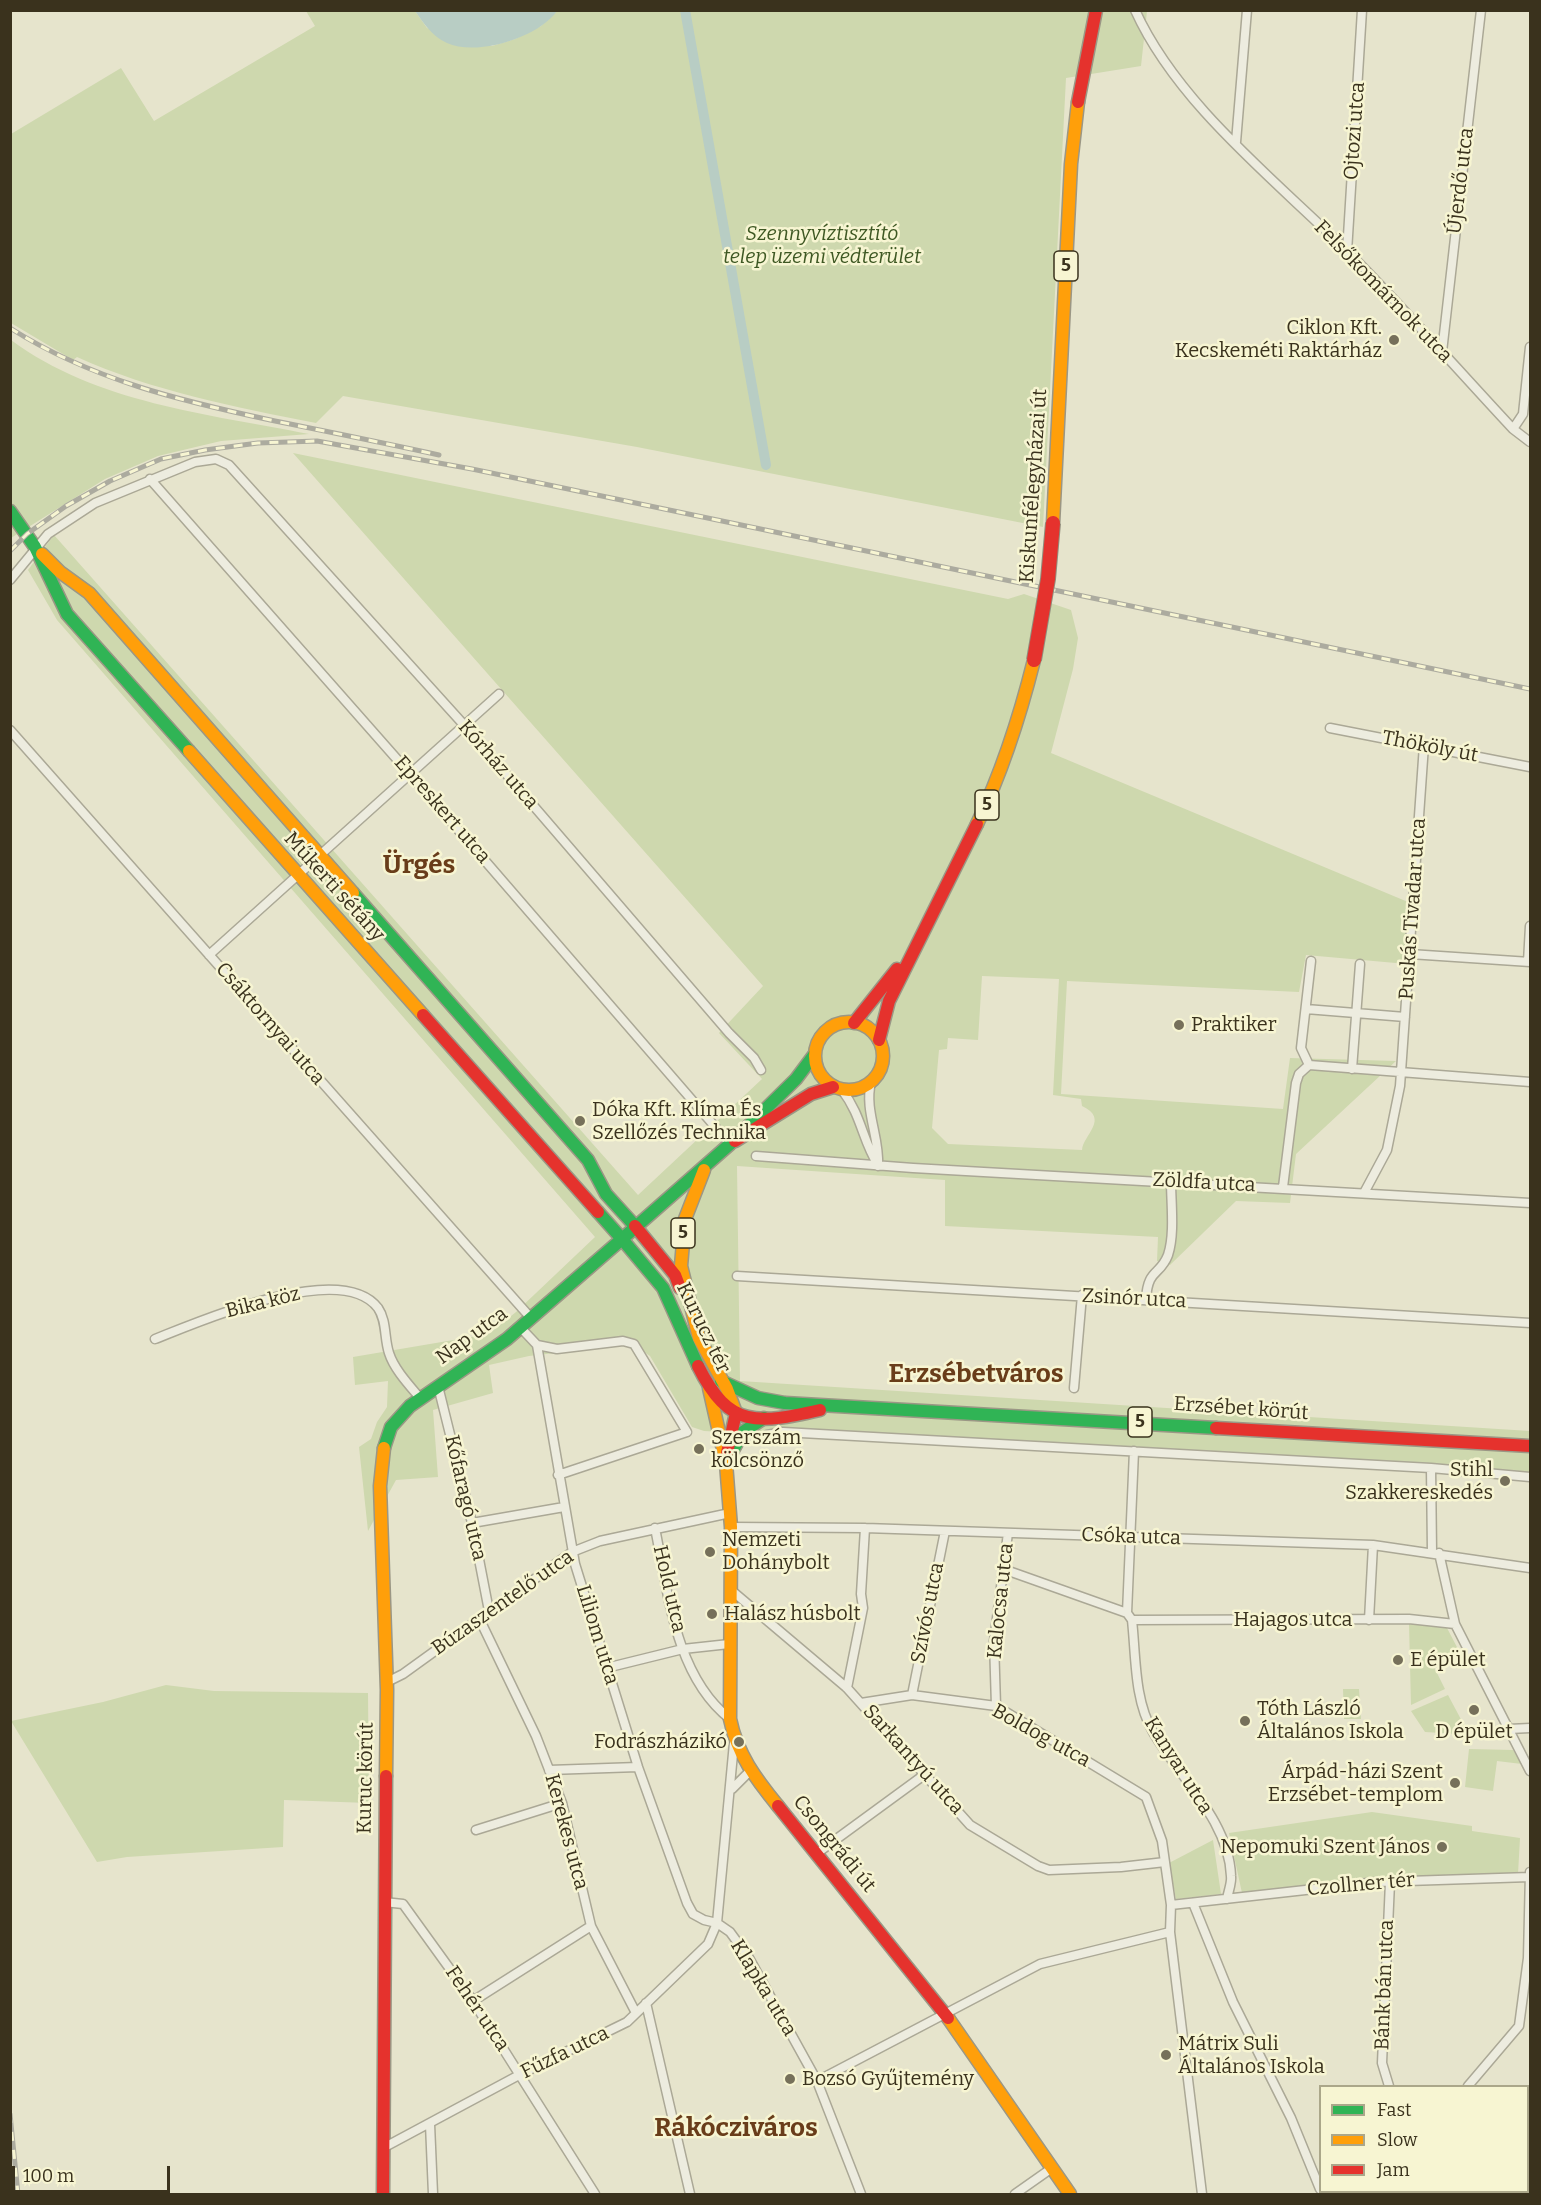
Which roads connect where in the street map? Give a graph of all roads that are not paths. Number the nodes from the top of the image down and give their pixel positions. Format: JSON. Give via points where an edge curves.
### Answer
{"nodes":[{"id":1,"x":1096,"y":10,"type":"edge"},
{"id":2,"x":1136,"y":10,"type":"edge"},
{"id":3,"x":1246,"y":10,"type":"edge"},
{"id":4,"x":1362,"y":10,"type":"edge"},
{"id":5,"x":1481,"y":10,"type":"edge"},
{"id":6,"x":1236,"y":142,"type":"junction"},
{"id":7,"x":1347,"y":252,"type":"junction"},
{"id":8,"x":1530,"y":347,"type":"edge"},
{"id":9,"x":1442,"y":352,"type":"junction"},
{"id":10,"x":1513,"y":429,"type":"junction"},
{"id":11,"x":1530,"y":442,"type":"edge"},
{"id":12,"x":150,"y":479,"type":"junction"},
{"id":13,"x":10,"y":511,"type":"edge"},
{"id":14,"x":35,"y":547,"type":"junction"},
{"id":15,"x":10,"y":580,"type":"edge"},
{"id":16,"x":78,"y":585,"type":"junction"},
{"id":17,"x":59,"y":600,"type":"junction"},
{"id":18,"x":499,"y":694,"type":"dead end"},
{"id":19,"x":464,"y":725,"type":"junction"},
{"id":20,"x":1330,"y":728,"type":"dead end"},
{"id":21,"x":10,"y":730,"type":"edge"},
{"id":22,"x":1424,"y":745,"type":"junction"},
{"id":23,"x":1530,"y":767,"type":"edge"},
{"id":24,"x":410,"y":774,"type":"junction"},
{"id":25,"x":321,"y":854,"type":"junction"},
{"id":26,"x":297,"y":875,"type":"junction"},
{"id":27,"x":1530,"y":926,"type":"edge"},
{"id":28,"x":917,"y":940,"type":"junction"},
{"id":29,"x":1410,"y":954,"type":"junction"},
{"id":30,"x":209,"y":955,"type":"junction"},
{"id":31,"x":1311,"y":962,"type":"dead end"},
{"id":32,"x":1529,"y":962,"type":"edge"},
{"id":33,"x":1360,"y":963,"type":"dead end"},
{"id":34,"x":1306,"y":1009,"type":"junction"},
{"id":35,"x":1357,"y":1013,"type":"junction"},
{"id":36,"x":1405,"y":1017,"type":"junction"},
{"id":37,"x":854,"y":1023,"type":"junction"},
{"id":38,"x":879,"y":1040,"type":"junction"},
{"id":39,"x":814,"y":1055,"type":"junction"},
{"id":40,"x":1309,"y":1065,"type":"junction"},
{"id":41,"x":1352,"y":1069,"type":"junction"},
{"id":42,"x":761,"y":1070,"type":"dead end"},
{"id":43,"x":1401,"y":1073,"type":"junction"},
{"id":44,"x":871,"y":1082,"type":"junction"},
{"id":45,"x":1530,"y":1082,"type":"edge"},
{"id":46,"x":838,"y":1088,"type":"junction"},
{"id":47,"x":730,"y":1144,"type":"junction"},
{"id":48,"x":756,"y":1156,"type":"dead end"},
{"id":49,"x":706,"y":1165,"type":"junction"},
{"id":50,"x":878,"y":1166,"type":"junction"},
{"id":51,"x":1171,"y":1181,"type":"junction"},
{"id":52,"x":1283,"y":1187,"type":"junction"},
{"id":53,"x":1364,"y":1193,"type":"junction"},
{"id":54,"x":1530,"y":1203,"type":"edge"},
{"id":55,"x":635,"y":1226,"type":"junction"},
{"id":56,"x":622,"y":1239,"type":"junction"},
{"id":57,"x":737,"y":1276,"type":"dead end"},
{"id":58,"x":1082,"y":1295,"type":"junction"},
{"id":59,"x":1146,"y":1299,"type":"junction"},
{"id":60,"x":689,"y":1306,"type":"junction"},
{"id":61,"x":525,"y":1322,"type":"junction"},
{"id":62,"x":1530,"y":1323,"type":"edge"},
{"id":63,"x":154,"y":1339,"type":"dead end"},
{"id":64,"x":537,"y":1345,"type":"junction"},
{"id":65,"x":715,"y":1384,"type":"junction"},
{"id":66,"x":438,"y":1386,"type":"junction"},
{"id":67,"x":1074,"y":1388,"type":"dead end"},
{"id":68,"x":420,"y":1398,"type":"junction"},
{"id":69,"x":785,"y":1403,"type":"junction"},
{"id":70,"x":841,"y":1406,"type":"junction"},
{"id":71,"x":736,"y":1413,"type":"junction"},
{"id":72,"x":764,"y":1418,"type":"junction"},
{"id":73,"x":767,"y":1435,"type":"dead end"},
{"id":74,"x":1530,"y":1446,"type":"edge"},
{"id":75,"x":1134,"y":1451,"type":"junction"},
{"id":76,"x":726,"y":1464,"type":"junction"},
{"id":77,"x":1431,"y":1468,"type":"junction"},
{"id":78,"x":558,"y":1475,"type":"junction"},
{"id":79,"x":1530,"y":1477,"type":"edge"},
{"id":80,"x":564,"y":1507,"type":"junction"},
{"id":81,"x":730,"y":1520,"type":"junction"},
{"id":82,"x":472,"y":1522,"type":"junction"},
{"id":83,"x":655,"y":1528,"type":"junction"},
{"id":84,"x":865,"y":1528,"type":"junction"},
{"id":85,"x":945,"y":1530,"type":"junction"},
{"id":86,"x":1008,"y":1533,"type":"junction"},
{"id":87,"x":1131,"y":1538,"type":"junction"},
{"id":88,"x":1373,"y":1545,"type":"junction"},
{"id":89,"x":572,"y":1552,"type":"junction"},
{"id":90,"x":1436,"y":1552,"type":"junction"},
{"id":91,"x":1530,"y":1568,"type":"edge"},
{"id":92,"x":1003,"y":1569,"type":"junction"},
{"id":93,"x":731,"y":1590,"type":"junction"},
{"id":94,"x":489,"y":1611,"type":"junction"},
{"id":95,"x":1130,"y":1617,"type":"junction"},
{"id":96,"x":479,"y":1618,"type":"junction"},
{"id":97,"x":1369,"y":1620,"type":"junction"},
{"id":98,"x":1455,"y":1624,"type":"junction"},
{"id":99,"x":729,"y":1644,"type":"junction"},
{"id":100,"x":683,"y":1649,"type":"junction"},
{"id":101,"x":606,"y":1668,"type":"junction"},
{"id":102,"x":387,"y":1682,"type":"junction"},
{"id":103,"x":847,"y":1688,"type":"junction"},
{"id":104,"x":912,"y":1695,"type":"junction"},
{"id":105,"x":861,"y":1702,"type":"junction"},
{"id":106,"x":996,"y":1706,"type":"junction"},
{"id":107,"x":730,"y":1719,"type":"junction"},
{"id":108,"x":1530,"y":1728,"type":"edge"},
{"id":109,"x":1509,"y":1729,"type":"junction"},
{"id":110,"x":734,"y":1740,"type":"junction"},
{"id":111,"x":638,"y":1767,"type":"junction"},
{"id":112,"x":549,"y":1770,"type":"junction"},
{"id":113,"x":750,"y":1771,"type":"junction"},
{"id":114,"x":1530,"y":1771,"type":"edge"},
{"id":115,"x":924,"y":1775,"type":"junction"},
{"id":116,"x":732,"y":1789,"type":"junction"},
{"id":117,"x":562,"y":1803,"type":"junction"},
{"id":118,"x":476,"y":1830,"type":"dead end"},
{"id":119,"x":816,"y":1854,"type":"junction"},
{"id":120,"x":1165,"y":1862,"type":"junction"},
{"id":121,"x":1530,"y":1871,"type":"edge"},
{"id":122,"x":1530,"y":1877,"type":"edge"},
{"id":123,"x":1390,"y":1882,"type":"junction"},
{"id":124,"x":1227,"y":1899,"type":"junction"},
{"id":125,"x":384,"y":1902,"type":"junction"},
{"id":126,"x":1193,"y":1903,"type":"junction"},
{"id":127,"x":1171,"y":1905,"type":"junction"},
{"id":128,"x":717,"y":1923,"type":"junction"},
{"id":129,"x":591,"y":1926,"type":"junction"},
{"id":130,"x":1170,"y":1932,"type":"junction"},
{"id":131,"x":1529,"y":1958,"type":"edge"},
{"id":132,"x":473,"y":2001,"type":"junction"},
{"id":133,"x":646,"y":2003,"type":"junction"},
{"id":134,"x":636,"y":2013,"type":"junction"},
{"id":135,"x":946,"y":2015,"type":"junction"},
{"id":136,"x":521,"y":2074,"type":"junction"},
{"id":137,"x":817,"y":2081,"type":"junction"},
{"id":138,"x":1389,"y":2085,"type":"edge"},
{"id":139,"x":1469,"y":2085,"type":"edge"},
{"id":140,"x":430,"y":2124,"type":"junction"},
{"id":141,"x":383,"y":2148,"type":"junction"},
{"id":142,"x":1052,"y":2168,"type":"junction"},
{"id":143,"x":1319,"y":2187,"type":"edge"},
{"id":144,"x":382,"y":2194,"type":"edge"},
{"id":145,"x":433,"y":2194,"type":"edge"},
{"id":146,"x":595,"y":2194,"type":"edge"},
{"id":147,"x":690,"y":2194,"type":"edge"},
{"id":148,"x":861,"y":2194,"type":"edge"},
{"id":149,"x":1015,"y":2194,"type":"edge"},
{"id":150,"x":1070,"y":2194,"type":"edge"},
{"id":151,"x":1202,"y":2194,"type":"edge"}],
"edges":[{"from":1,"to":28,"type":"street","name":"Kiskunfélegyházai út","number":"5","bridge":true,"via":[[1071,154],[1053,524],[1034,660],[1022,708],[991,795]]},
{"from":2,"to":6,"type":"street","name":"Felsőkomárnok utca","via":[[1187,93]]},
{"from":3,"to":6,"type":"street"},
{"from":4,"to":7,"type":"street","name":"Ojtozi utca"},
{"from":5,"to":9,"type":"street","name":"Újerdő utca"},
{"from":6,"to":7,"type":"street","name":"Felsőkomárnok utca"},
{"from":7,"to":9,"type":"street","name":"Felsőkomárnok utca"},
{"from":8,"to":10,"type":"street","via":[[1523,414]]},
{"from":9,"to":10,"type":"street","name":"Felsőkomárnok utca"},
{"from":10,"to":11,"type":"street","name":"Felsőkomárnok utca"},
{"from":12,"to":14,"type":"street","via":[[95,503]]},
{"from":12,"to":19,"type":"street","name":"Kórház utca","via":[[195,462],[216,459],[229,465]]},
{"from":12,"to":24,"type":"street","name":"Epreskert utca"},
{"from":13,"to":14,"type":"street"},
{"from":14,"to":15,"type":"street"},
{"from":14,"to":16,"type":"street","name":"Műkerti sétány"},
{"from":14,"to":17,"type":"street","name":"Műkerti sétány"},
{"from":16,"to":17,"type":"street","via":[[64,587]]},
{"from":16,"to":25,"type":"street","name":"Műkerti sétány"},
{"from":17,"to":26,"type":"street","name":"Műkerti sétány","via":[[67,614]]},
{"from":18,"to":19,"type":"street"},
{"from":19,"to":24,"type":"street"},
{"from":19,"to":42,"type":"street","name":"Kórház utca"},
{"from":20,"to":22,"type":"street","name":"Thököly út"},
{"from":21,"to":30,"type":"street","name":"Csáktornyai utca"},
{"from":22,"to":23,"type":"street","name":"Thököly út"},
{"from":22,"to":29,"type":"street","name":"Puskás Tivadar utca"},
{"from":24,"to":25,"type":"street"},
{"from":24,"to":47,"type":"street","name":"Epreskert utca"},
{"from":25,"to":26,"type":"street"},
{"from":25,"to":55,"type":"street","name":"Műkerti sétány","via":[[588,1160],[606,1194]]},
{"from":26,"to":30,"type":"street"},
{"from":26,"to":56,"type":"street","name":"Műkerti sétány"},
{"from":27,"to":32,"type":"street"},
{"from":28,"to":37,"type":"street","name":"Kiskunfélegyházai út","number":"5"},
{"from":28,"to":38,"type":"street","name":"Kiskunfélegyházai út","number":"5","via":[[882,1020]]},
{"from":29,"to":32,"type":"street"},
{"from":29,"to":36,"type":"street","name":"Puskás Tivadar utca"},
{"from":30,"to":61,"type":"street","name":"Csáktornyai utca"},
{"from":31,"to":34,"type":"street"},
{"from":33,"to":35,"type":"street"},
{"from":34,"to":35,"type":"street"},
{"from":34,"to":40,"type":"street","via":[[1301,1048]]},
{"from":35,"to":36,"type":"street"},
{"from":35,"to":41,"type":"street"},
{"from":36,"to":43,"type":"street","name":"Puskás Tivadar utca"},
{"from":37,"to":38,"type":"street","via":[[868,1028]]},
{"from":37,"to":39,"type":"street","number":"5","via":[[837,1024],[826,1031],[818,1040]]},
{"from":38,"to":44,"type":"street","number":"5","via":[[882,1062]]},
{"from":39,"to":46,"type":"street","via":[[819,1074]]},
{"from":39,"to":47,"type":"street","number":"5","via":[[802,1075],[744,1125]]},
{"from":40,"to":41,"type":"street"},
{"from":40,"to":52,"type":"street","via":[[1296,1083]]},
{"from":41,"to":43,"type":"street"},
{"from":43,"to":45,"type":"street"},
{"from":43,"to":53,"type":"street","name":"Puskás Tivadar utca","via":[[1387,1150]]},
{"from":44,"to":46,"type":"street","number":"5","via":[[857,1089]]},
{"from":44,"to":50,"type":"street","via":[[868,1106]]},
{"from":46,"to":47,"type":"street","number":"5","via":[[811,1094]]},
{"from":46,"to":50,"type":"street","via":[[857,1111]]},
{"from":47,"to":49,"type":"street","number":"5"},
{"from":48,"to":50,"type":"street","name":"Zöldfa utca"},
{"from":49,"to":55,"type":"street","number":"5"},
{"from":49,"to":60,"type":"street","number":"5","via":[[689,1205],[682,1235],[681,1266]]},
{"from":50,"to":51,"type":"street","name":"Zöldfa utca"},
{"from":51,"to":52,"type":"street","name":"Zöldfa utca"},
{"from":51,"to":59,"type":"street","via":[[1170,1248],[1165,1261],[1149,1277]]},
{"from":52,"to":53,"type":"street","name":"Zöldfa utca"},
{"from":53,"to":54,"type":"street","name":"Zöldfa utca"},
{"from":55,"to":56,"type":"street","number":"5"},
{"from":55,"to":60,"type":"street","name":"Műkerti sétány","via":[[675,1275]]},
{"from":56,"to":61,"type":"street"},
{"from":56,"to":65,"type":"street","name":"Kurucz tér","number":"5","via":[[663,1288]]},
{"from":57,"to":58,"type":"street","name":"Zsinór utca"},
{"from":58,"to":59,"type":"street","name":"Zsinór utca"},
{"from":58,"to":67,"type":"street"},
{"from":59,"to":62,"type":"street","name":"Zsinór utca"},
{"from":60,"to":65,"type":"street","name":"Kurucz tér","number":"5"},
{"from":61,"to":64,"type":"street"},
{"from":61,"to":66,"type":"street","name":"Nap utca","via":[[507,1339]]},
{"from":63,"to":68,"type":"street","name":"Bika köz","via":[[274,1297],[313,1291],[349,1293],[378,1308],[391,1357]]},
{"from":64,"to":78,"type":"street","name":"Liliom utca"},
{"from":64,"to":78,"type":"street","via":[[557,1349],[623,1341],[634,1344],[687,1432]]},
{"from":65,"to":69,"type":"street","name":"Erzsébet körút","number":"5"},
{"from":65,"to":71,"type":"street","name":"Kurucz tér","number":"5","via":[[720,1402]]},
{"from":65,"to":76,"type":"street","name":"Csongrádi út"},
{"from":66,"to":68,"type":"street","name":"Kuruc körút"},
{"from":66,"to":82,"type":"street","name":"Kőfaragó utca"},
{"from":68,"to":102,"type":"street","name":"Kuruc körút","via":[[391,1427],[382,1454]]},
{"from":69,"to":70,"type":"street","name":"Erzsébet körút","number":"5"},
{"from":69,"to":71,"type":"street"},
{"from":70,"to":72,"type":"street","name":"Erzsébet körút","number":"5"},
{"from":70,"to":74,"type":"street","name":"Erzsébet körút","number":"5"},
{"from":71,"to":72,"type":"street","name":"Erzsébet körút","number":"5"},
{"from":71,"to":76,"type":"street","name":"Csongrádi út"},
{"from":72,"to":76,"type":"street","via":[[743,1432]]},
{"from":73,"to":75,"type":"street","via":[[794,1433]]},
{"from":75,"to":77,"type":"street"},
{"from":75,"to":87,"type":"street","name":"Kanyar utca"},
{"from":76,"to":81,"type":"street","name":"Csongrádi út"},
{"from":77,"to":79,"type":"street"},
{"from":77,"to":90,"type":"street"},
{"from":78,"to":80,"type":"street","name":"Liliom utca"},
{"from":80,"to":82,"type":"street"},
{"from":80,"to":89,"type":"street","name":"Liliom utca"},
{"from":81,"to":83,"type":"street","name":"Búzaszentelő utca"},
{"from":81,"to":84,"type":"street","name":"Csóka utca"},
{"from":81,"to":93,"type":"street","name":"Csongrádi út"},
{"from":82,"to":94,"type":"street","name":"Kőfaragó utca"},
{"from":83,"to":89,"type":"street","name":"Búzaszentelő utca"},
{"from":83,"to":100,"type":"street","name":"Hold utca"},
{"from":84,"to":85,"type":"street","name":"Csóka utca"},
{"from":84,"to":103,"type":"street","via":[[863,1608]]},
{"from":85,"to":86,"type":"street","name":"Csóka utca"},
{"from":85,"to":104,"type":"street","name":"Szívós utca"},
{"from":86,"to":87,"type":"street","name":"Csóka utca"},
{"from":86,"to":92,"type":"street","name":"Kalocsa utca"},
{"from":87,"to":88,"type":"street","name":"Csóka utca"},
{"from":87,"to":95,"type":"street","name":"Kanyar utca"},
{"from":88,"to":90,"type":"street","name":"Csóka utca"},
{"from":88,"to":97,"type":"street"},
{"from":89,"to":94,"type":"street","name":"Búzaszentelő utca"},
{"from":89,"to":101,"type":"street","name":"Liliom utca"},
{"from":90,"to":91,"type":"street","name":"Csóka utca"},
{"from":90,"to":98,"type":"street"},
{"from":92,"to":95,"type":"street","name":"Hajagos utca"},
{"from":92,"to":106,"type":"street","name":"Kalocsa utca","via":[[994,1641]]},
{"from":93,"to":99,"type":"street","name":"Csongrádi út"},
{"from":93,"to":103,"type":"street","name":"Sarkantyú utca"},
{"from":94,"to":96,"type":"street","name":"Búzaszentelő utca"},
{"from":95,"to":97,"type":"street","name":"Hajagos utca"},
{"from":95,"to":124,"type":"street","name":"Kanyar utca","via":[[1142,1705],[1153,1732],[1217,1830],[1232,1878]]},
{"from":96,"to":102,"type":"street","name":"Búzaszentelő utca","via":[[404,1674]]},
{"from":96,"to":112,"type":"street","name":"Kerekes utca"},
{"from":97,"to":98,"type":"street","name":"Hajagos utca"},
{"from":98,"to":109,"type":"street"},
{"from":99,"to":100,"type":"street"},
{"from":99,"to":107,"type":"street","name":"Csongrádi út"},
{"from":100,"to":101,"type":"street"},
{"from":100,"to":107,"type":"street","name":"Hold utca","via":[[707,1699]]},
{"from":101,"to":111,"type":"street","name":"Liliom utca"},
{"from":102,"to":125,"type":"street","name":"Kuruc körút"},
{"from":103,"to":105,"type":"street","name":"Sarkantyú utca"},
{"from":104,"to":105,"type":"street","name":"Boldog utca"},
{"from":104,"to":106,"type":"street","name":"Boldog utca"},
{"from":105,"to":115,"type":"street","name":"Sarkantyú utca"},
{"from":106,"to":120,"type":"street","name":"Boldog utca","via":[[1146,1797],[1155,1817]]},
{"from":107,"to":110,"type":"street","name":"Csongrádi út"},
{"from":108,"to":109,"type":"street"},
{"from":109,"to":114,"type":"street"},
{"from":110,"to":113,"type":"street","name":"Csongrádi út"},
{"from":110,"to":116,"type":"street","name":"Klapka utca"},
{"from":111,"to":112,"type":"street"},
{"from":111,"to":128,"type":"street","name":"Liliom utca","via":[[687,1903],[693,1914]]},
{"from":112,"to":117,"type":"street","name":"Kerekes utca"},
{"from":113,"to":116,"type":"street"},
{"from":113,"to":119,"type":"street","name":"Csongrádi út"},
{"from":115,"to":119,"type":"street"},
{"from":115,"to":120,"type":"street","name":"Sarkantyú utca","via":[[970,1825],[1038,1866],[1062,1870]]},
{"from":116,"to":128,"type":"street","name":"Klapka utca"},
{"from":117,"to":118,"type":"street"},
{"from":117,"to":129,"type":"street","name":"Kerekes utca"},
{"from":119,"to":135,"type":"street","name":"Csongrádi út"},
{"from":120,"to":127,"type":"street","name":"Boldog utca"},
{"from":121,"to":122,"type":"street"},
{"from":122,"to":123,"type":"street","name":"Czollner tér"},
{"from":122,"to":131,"type":"street"},
{"from":123,"to":124,"type":"street","name":"Czollner tér"},
{"from":123,"to":138,"type":"street","name":"Bánk bán utca","via":[[1382,2063]]},
{"from":124,"to":126,"type":"street","name":"Czollner tér"},
{"from":125,"to":132,"type":"street","name":"Fehér utca","via":[[404,1904]]},
{"from":125,"to":141,"type":"street","name":"Kuruc körút"},
{"from":126,"to":127,"type":"street","name":"Czollner tér"},
{"from":126,"to":143,"type":"street","via":[[1233,2002],[1291,2118]]},
{"from":127,"to":130,"type":"street","name":"Boldog utca"},
{"from":128,"to":133,"type":"street","name":"Fűzfa utca","via":[[708,1944]]},
{"from":128,"to":137,"type":"street","name":"Klapka utca","via":[[739,1942]]},
{"from":129,"to":132,"type":"street"},
{"from":129,"to":134,"type":"street","name":"Kerekes utca"},
{"from":130,"to":135,"type":"street","via":[[1040,1964]]},
{"from":130,"to":151,"type":"street","name":"Boldog utca"},
{"from":131,"to":139,"type":"street","via":[[1519,2026]]},
{"from":132,"to":136,"type":"street","name":"Fehér utca"},
{"from":133,"to":134,"type":"street","name":"Fűzfa utca"},
{"from":133,"to":147,"type":"street"},
{"from":134,"to":136,"type":"street","name":"Fűzfa utca","via":[[627,2022]]},
{"from":135,"to":137,"type":"street"},
{"from":135,"to":142,"type":"street","name":"Csongrádi út"},
{"from":136,"to":140,"type":"street","name":"Fűzfa utca"},
{"from":136,"to":146,"type":"street","name":"Fehér utca"},
{"from":137,"to":148,"type":"street","name":"Klapka utca"},
{"from":140,"to":141,"type":"street","name":"Fűzfa utca"},
{"from":140,"to":145,"type":"street"},
{"from":141,"to":144,"type":"street","name":"Kuruc körút"},
{"from":142,"to":149,"type":"street"},
{"from":142,"to":150,"type":"street","name":"Csongrádi út"}]}
